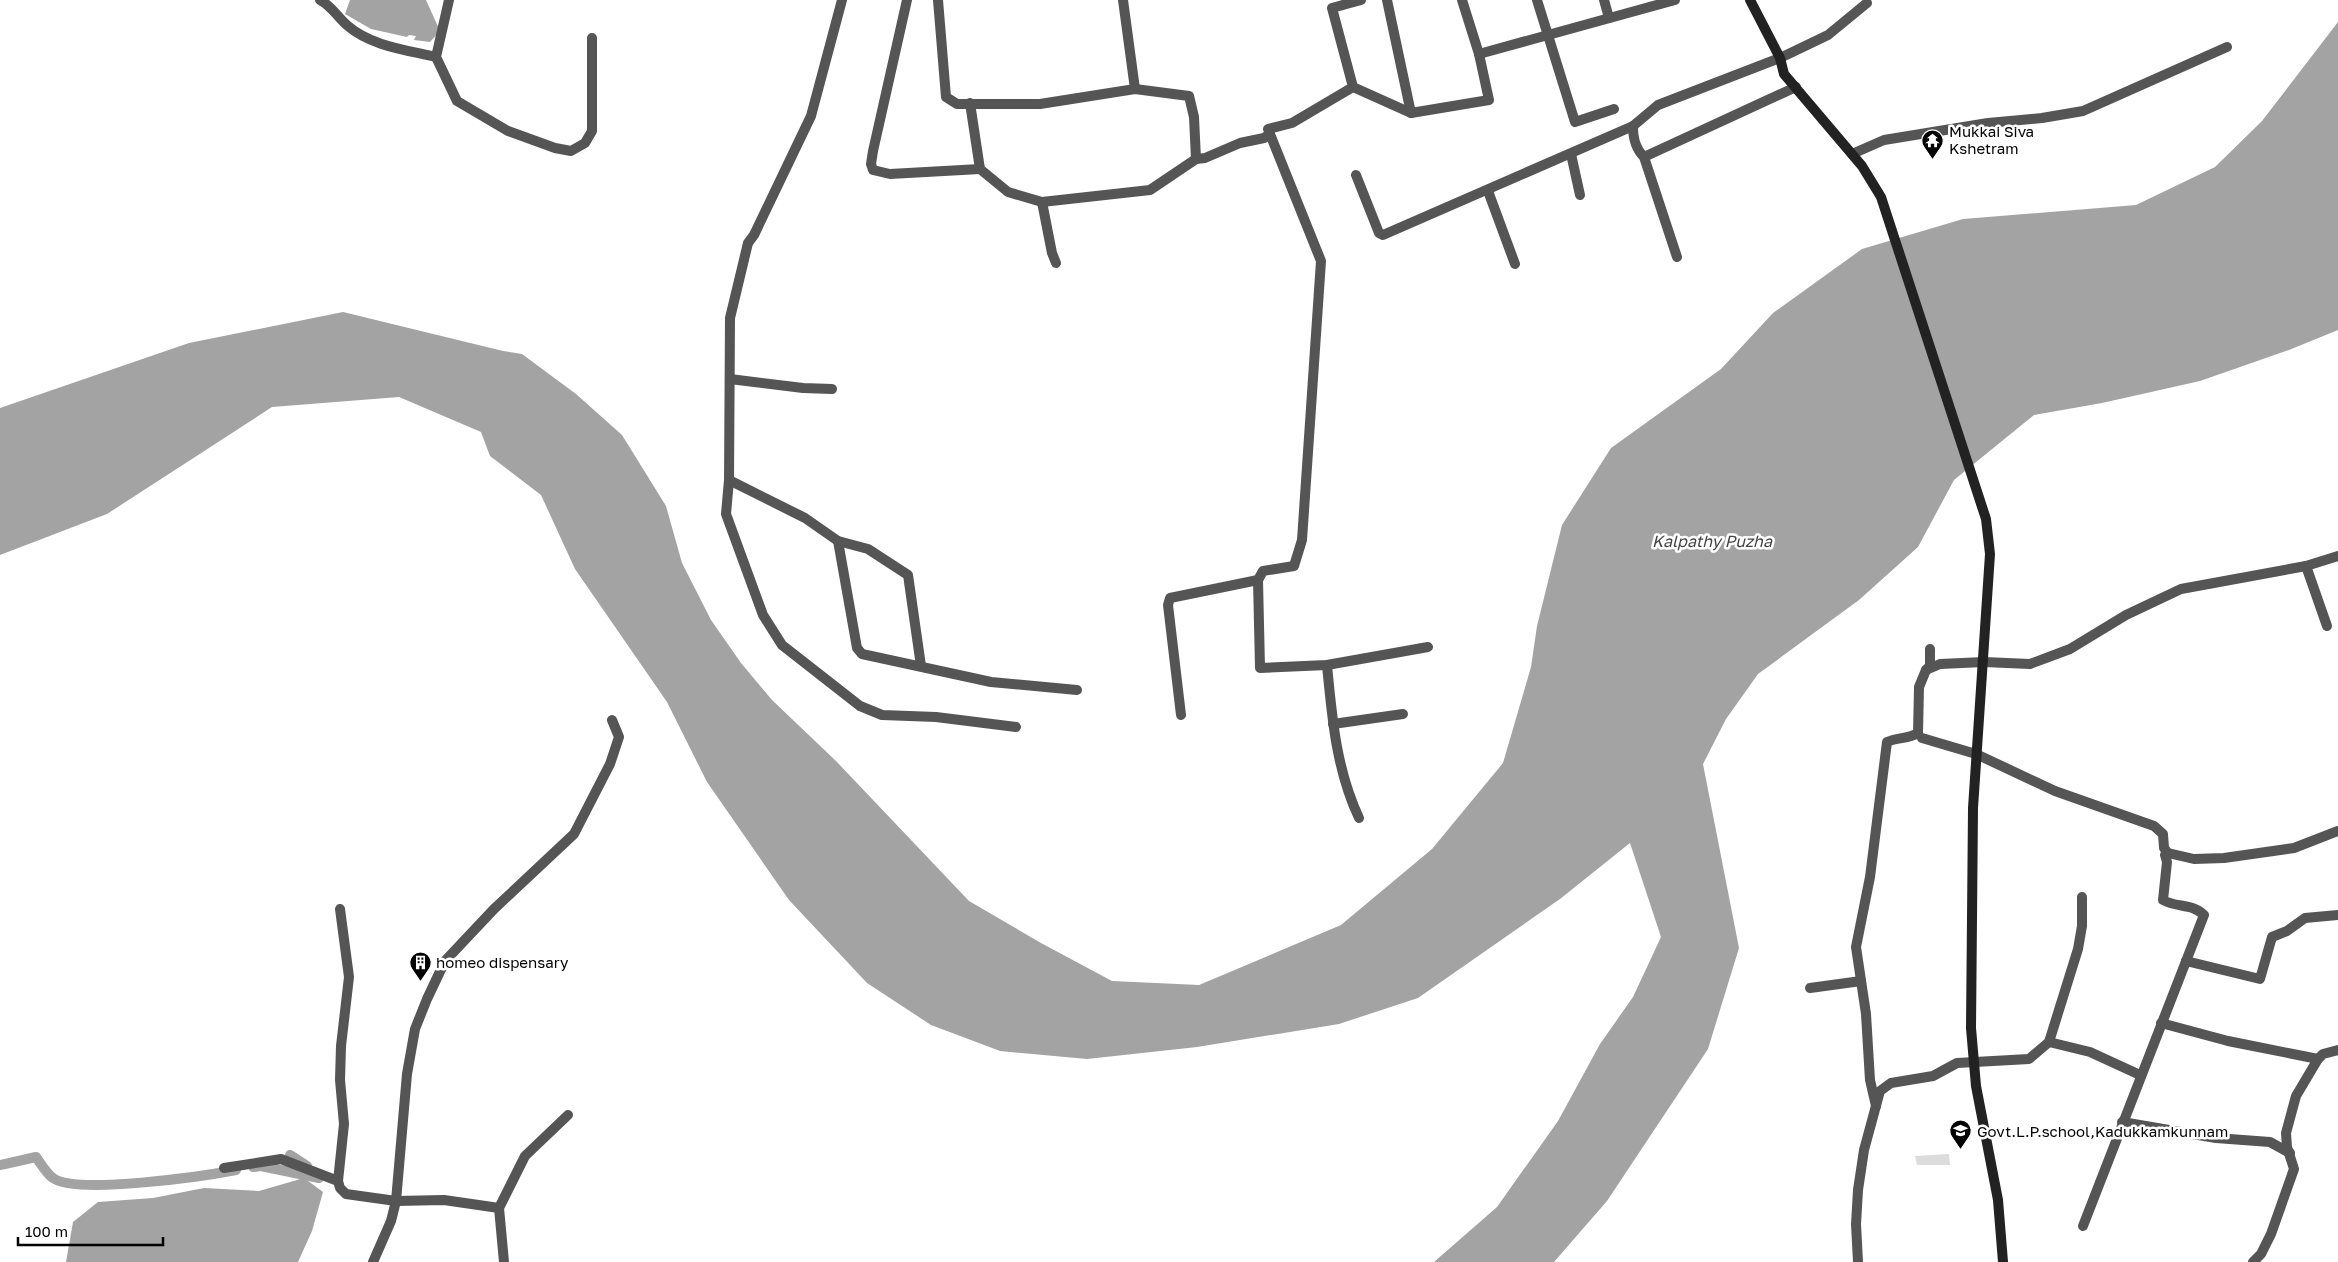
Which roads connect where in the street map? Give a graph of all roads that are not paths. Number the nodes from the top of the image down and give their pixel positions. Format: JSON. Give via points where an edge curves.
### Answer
{"nodes":[{"id":1,"x":320,"y":0,"type":"edge"},
{"id":2,"x":449,"y":0,"type":"edge"},
{"id":3,"x":842,"y":0,"type":"edge"},
{"id":4,"x":907,"y":0,"type":"edge"},
{"id":5,"x":938,"y":0,"type":"edge"},
{"id":6,"x":1123,"y":0,"type":"edge"},
{"id":7,"x":1361,"y":0,"type":"edge"},
{"id":8,"x":1386,"y":0,"type":"edge"},
{"id":9,"x":1462,"y":0,"type":"edge"},
{"id":10,"x":1537,"y":0,"type":"edge"},
{"id":11,"x":1604,"y":0,"type":"edge"},
{"id":12,"x":1676,"y":0,"type":"edge"},
{"id":13,"x":1750,"y":0,"type":"edge"},
{"id":14,"x":1866,"y":3,"type":"dead end"},
{"id":15,"x":1610,"y":18,"type":"junction"},
{"id":16,"x":1548,"y":35,"type":"junction"},
{"id":17,"x":592,"y":38,"type":"dead end"},
{"id":18,"x":2227,"y":47,"type":"dead end"},
{"id":19,"x":1479,"y":54,"type":"junction"},
{"id":20,"x":436,"y":57,"type":"junction"},
{"id":21,"x":1780,"y":58,"type":"junction"},
{"id":22,"x":1353,"y":87,"type":"junction"},
{"id":23,"x":1796,"y":87,"type":"junction"},
{"id":24,"x":1135,"y":89,"type":"junction"},
{"id":25,"x":970,"y":103,"type":"junction"},
{"id":26,"x":1614,"y":109,"type":"dead end"},
{"id":27,"x":1411,"y":113,"type":"junction"},
{"id":28,"x":1633,"y":126,"type":"junction"},
{"id":29,"x":1270,"y":134,"type":"junction"},
{"id":30,"x":1571,"y":154,"type":"junction"},
{"id":31,"x":1852,"y":154,"type":"junction"},
{"id":32,"x":1644,"y":157,"type":"junction"},
{"id":33,"x":1196,"y":159,"type":"junction"},
{"id":34,"x":980,"y":169,"type":"junction"},
{"id":35,"x":1356,"y":175,"type":"dead end"},
{"id":36,"x":1488,"y":190,"type":"junction"},
{"id":37,"x":1580,"y":195,"type":"dead end"},
{"id":38,"x":1042,"y":202,"type":"junction"},
{"id":39,"x":1677,"y":257,"type":"dead end"},
{"id":40,"x":1056,"y":263,"type":"dead end"},
{"id":41,"x":1515,"y":264,"type":"dead end"},
{"id":42,"x":730,"y":378,"type":"junction"},
{"id":43,"x":832,"y":389,"type":"dead end"},
{"id":44,"x":729,"y":480,"type":"junction"},
{"id":45,"x":838,"y":541,"type":"junction"},
{"id":46,"x":2338,"y":556,"type":"edge"},
{"id":47,"x":2306,"y":566,"type":"junction"},
{"id":48,"x":1258,"y":580,"type":"junction"},
{"id":49,"x":2327,"y":626,"type":"dead end"},
{"id":50,"x":1428,"y":648,"type":"dead end"},
{"id":51,"x":1930,"y":649,"type":"dead end"},
{"id":52,"x":1984,"y":662,"type":"junction"},
{"id":53,"x":1327,"y":664,"type":"junction"},
{"id":54,"x":921,"y":666,"type":"junction"},
{"id":55,"x":1926,"y":670,"type":"junction"},
{"id":56,"x":1077,"y":690,"type":"dead end"},
{"id":57,"x":1403,"y":714,"type":"dead end"},
{"id":58,"x":1182,"y":715,"type":"dead end"},
{"id":59,"x":612,"y":720,"type":"dead end"},
{"id":60,"x":1333,"y":724,"type":"junction"},
{"id":61,"x":1016,"y":727,"type":"dead end"},
{"id":62,"x":1922,"y":738,"type":"dead end"},
{"id":63,"x":1976,"y":754,"type":"junction"},
{"id":64,"x":1359,"y":818,"type":"dead end"},
{"id":65,"x":2338,"y":831,"type":"edge"},
{"id":66,"x":2165,"y":855,"type":"dead end"},
{"id":67,"x":2082,"y":896,"type":"dead end"},
{"id":68,"x":340,"y":909,"type":"dead end"},
{"id":69,"x":2338,"y":915,"type":"edge"},
{"id":70,"x":2186,"y":961,"type":"junction"},
{"id":71,"x":1861,"y":981,"type":"junction"},
{"id":72,"x":1810,"y":988,"type":"dead end"},
{"id":73,"x":2161,"y":1023,"type":"junction"},
{"id":74,"x":2049,"y":1042,"type":"junction"},
{"id":75,"x":2338,"y":1050,"type":"edge"},
{"id":76,"x":2318,"y":1059,"type":"junction"},
{"id":77,"x":1974,"y":1062,"type":"junction"},
{"id":78,"x":2140,"y":1074,"type":"junction"},
{"id":79,"x":1876,"y":1106,"type":"junction"},
{"id":80,"x":568,"y":1115,"type":"dead end"},
{"id":81,"x":2122,"y":1122,"type":"junction"},
{"id":82,"x":2290,"y":1153,"type":"junction"},
{"id":83,"x":224,"y":1168,"type":"dead end"},
{"id":84,"x":338,"y":1181,"type":"junction"},
{"id":85,"x":396,"y":1200,"type":"junction"},
{"id":86,"x":499,"y":1208,"type":"junction"},
{"id":87,"x":2083,"y":1226,"type":"dead end"},
{"id":88,"x":373,"y":1262,"type":"edge"},
{"id":89,"x":504,"y":1262,"type":"edge"},
{"id":90,"x":1858,"y":1262,"type":"edge"},
{"id":91,"x":2003,"y":1262,"type":"edge"},
{"id":92,"x":2253,"y":1262,"type":"edge"}],
"edges":[{"from":1,"to":20,"type":"street","via":[[328,4],[348,26],[375,42]]},
{"from":2,"to":20,"type":"street"},
{"from":3,"to":42,"type":"street","via":[[811,116],[748,243],[730,318]]},
{"from":4,"to":34,"type":"street","via":[[873,151],[873,170],[890,174]]},
{"from":5,"to":25,"type":"street","via":[[946,97],[957,104]]},
{"from":6,"to":24,"type":"street"},
{"from":7,"to":22,"type":"street","via":[[1332,8]]},
{"from":8,"to":27,"type":"street"},
{"from":9,"to":19,"type":"street"},
{"from":10,"to":16,"type":"street"},
{"from":11,"to":15,"type":"street"},
{"from":12,"to":15,"type":"street"},
{"from":13,"to":21,"type":"main road"},
{"from":14,"to":21,"type":"street","via":[[1828,35]]},
{"from":15,"to":16,"type":"street"},
{"from":16,"to":19,"type":"street"},
{"from":16,"to":26,"type":"street","via":[[1575,122]]},
{"from":17,"to":20,"type":"street","via":[[592,131],[585,143],[571,151],[508,131],[456,101]]},
{"from":18,"to":31,"type":"street","via":[[2083,111],[1988,122],[1884,140]]},
{"from":19,"to":27,"type":"street","via":[[1489,100]]},
{"from":21,"to":23,"type":"main road","via":[[1784,74]]},
{"from":21,"to":28,"type":"street","via":[[1658,104]]},
{"from":22,"to":27,"type":"street"},
{"from":22,"to":29,"type":"street","via":[[1292,123],[1268,129]]},
{"from":23,"to":31,"type":"main road"},
{"from":23,"to":32,"type":"street"},
{"from":24,"to":25,"type":"street","via":[[1040,104]]},
{"from":24,"to":33,"type":"street","via":[[1189,96],[1194,117]]},
{"from":25,"to":34,"type":"street"},
{"from":28,"to":30,"type":"street"},
{"from":28,"to":32,"type":"street","via":[[1638,151]]},
{"from":29,"to":33,"type":"street"},
{"from":29,"to":48,"type":"street","via":[[1321,261],[1302,540],[1294,566],[1263,571]]},
{"from":30,"to":36,"type":"street"},
{"from":30,"to":37,"type":"street"},
{"from":31,"to":52,"type":"main road","via":[[1881,197],[1888,216],[1986,519],[1990,554]]},
{"from":32,"to":39,"type":"street"},
{"from":33,"to":38,"type":"street","via":[[1150,190]]},
{"from":34,"to":38,"type":"street","via":[[1008,192]]},
{"from":35,"to":36,"type":"street","via":[[1382,235]]},
{"from":36,"to":41,"type":"street"},
{"from":38,"to":40,"type":"street"},
{"from":42,"to":43,"type":"street"},
{"from":42,"to":44,"type":"street"},
{"from":44,"to":45,"type":"street","via":[[805,518]]},
{"from":44,"to":61,"type":"street","via":[[726,514],[763,615],[782,646],[860,706],[882,714]]},
{"from":45,"to":54,"type":"street","via":[[868,549],[908,575]]},
{"from":45,"to":54,"type":"street","via":[[857,648],[862,654]]},
{"from":46,"to":47,"type":"street"},
{"from":47,"to":49,"type":"street"},
{"from":47,"to":52,"type":"street","via":[[2181,589],[2126,615],[2070,648],[2030,664]]},
{"from":48,"to":53,"type":"street","via":[[1260,668]]},
{"from":48,"to":58,"type":"street","via":[[1170,598],[1168,605]]},
{"from":50,"to":53,"type":"street"},
{"from":51,"to":55,"type":"street","via":[[1930,666]]},
{"from":52,"to":55,"type":"street","via":[[1940,664]]},
{"from":52,"to":63,"type":"main road"},
{"from":53,"to":60,"type":"street"},
{"from":54,"to":56,"type":"street","via":[[991,682]]},
{"from":55,"to":71,"type":"street","via":[[1919,687],[1918,733],[1887,742],[1870,877],[1856,946]]},
{"from":57,"to":60,"type":"street"},
{"from":59,"to":85,"type":"street","via":[[618,737],[610,764],[574,834],[494,909],[445,961],[427,999],[415,1029],[407,1074]]},
{"from":60,"to":64,"type":"street","via":[[1341,773]]},
{"from":62,"to":63,"type":"street"},
{"from":63,"to":65,"type":"street","via":[[2055,791],[2154,826],[2163,834],[2164,848],[2168,853],[2194,859],[2294,848]]},
{"from":63,"to":77,"type":"main road","via":[[1971,1018]]},
{"from":66,"to":70,"type":"street","via":[[2163,900],[2196,907],[2204,915]]},
{"from":67,"to":74,"type":"street","via":[[2078,949]]},
{"from":68,"to":84,"type":"street","via":[[349,977],[341,1046],[344,1124]]},
{"from":69,"to":70,"type":"street","via":[[2305,918],[2272,937],[2260,979]]},
{"from":70,"to":73,"type":"street"},
{"from":71,"to":72,"type":"street"},
{"from":71,"to":79,"type":"street","via":[[1870,1080]]},
{"from":73,"to":76,"type":"street","via":[[2228,1041]]},
{"from":73,"to":78,"type":"street"},
{"from":74,"to":77,"type":"street","via":[[2030,1060]]},
{"from":74,"to":78,"type":"street","via":[[2090,1052]]},
{"from":75,"to":76,"type":"street"},
{"from":76,"to":82,"type":"street","via":[[2296,1096],[2290,1114],[2286,1133]]},
{"from":77,"to":79,"type":"street","via":[[1957,1063],[1933,1076],[1891,1083],[1880,1091]]},
{"from":77,"to":91,"type":"main road","via":[[1998,1200]]},
{"from":78,"to":81,"type":"street"},
{"from":79,"to":90,"type":"street","via":[[1864,1150],[1858,1190]]},
{"from":80,"to":86,"type":"street","via":[[525,1156]]},
{"from":81,"to":82,"type":"street","via":[[2216,1138],[2270,1142]]},
{"from":81,"to":87,"type":"street"},
{"from":82,"to":92,"type":"street","via":[[2294,1169],[2286,1194],[2271,1234]]},
{"from":83,"to":84,"type":"street","via":[[281,1159]]},
{"from":84,"to":85,"type":"street","via":[[346,1194]]},
{"from":85,"to":86,"type":"street","via":[[444,1200]]},
{"from":85,"to":88,"type":"street","via":[[391,1221]]},
{"from":86,"to":89,"type":"street"}]}
